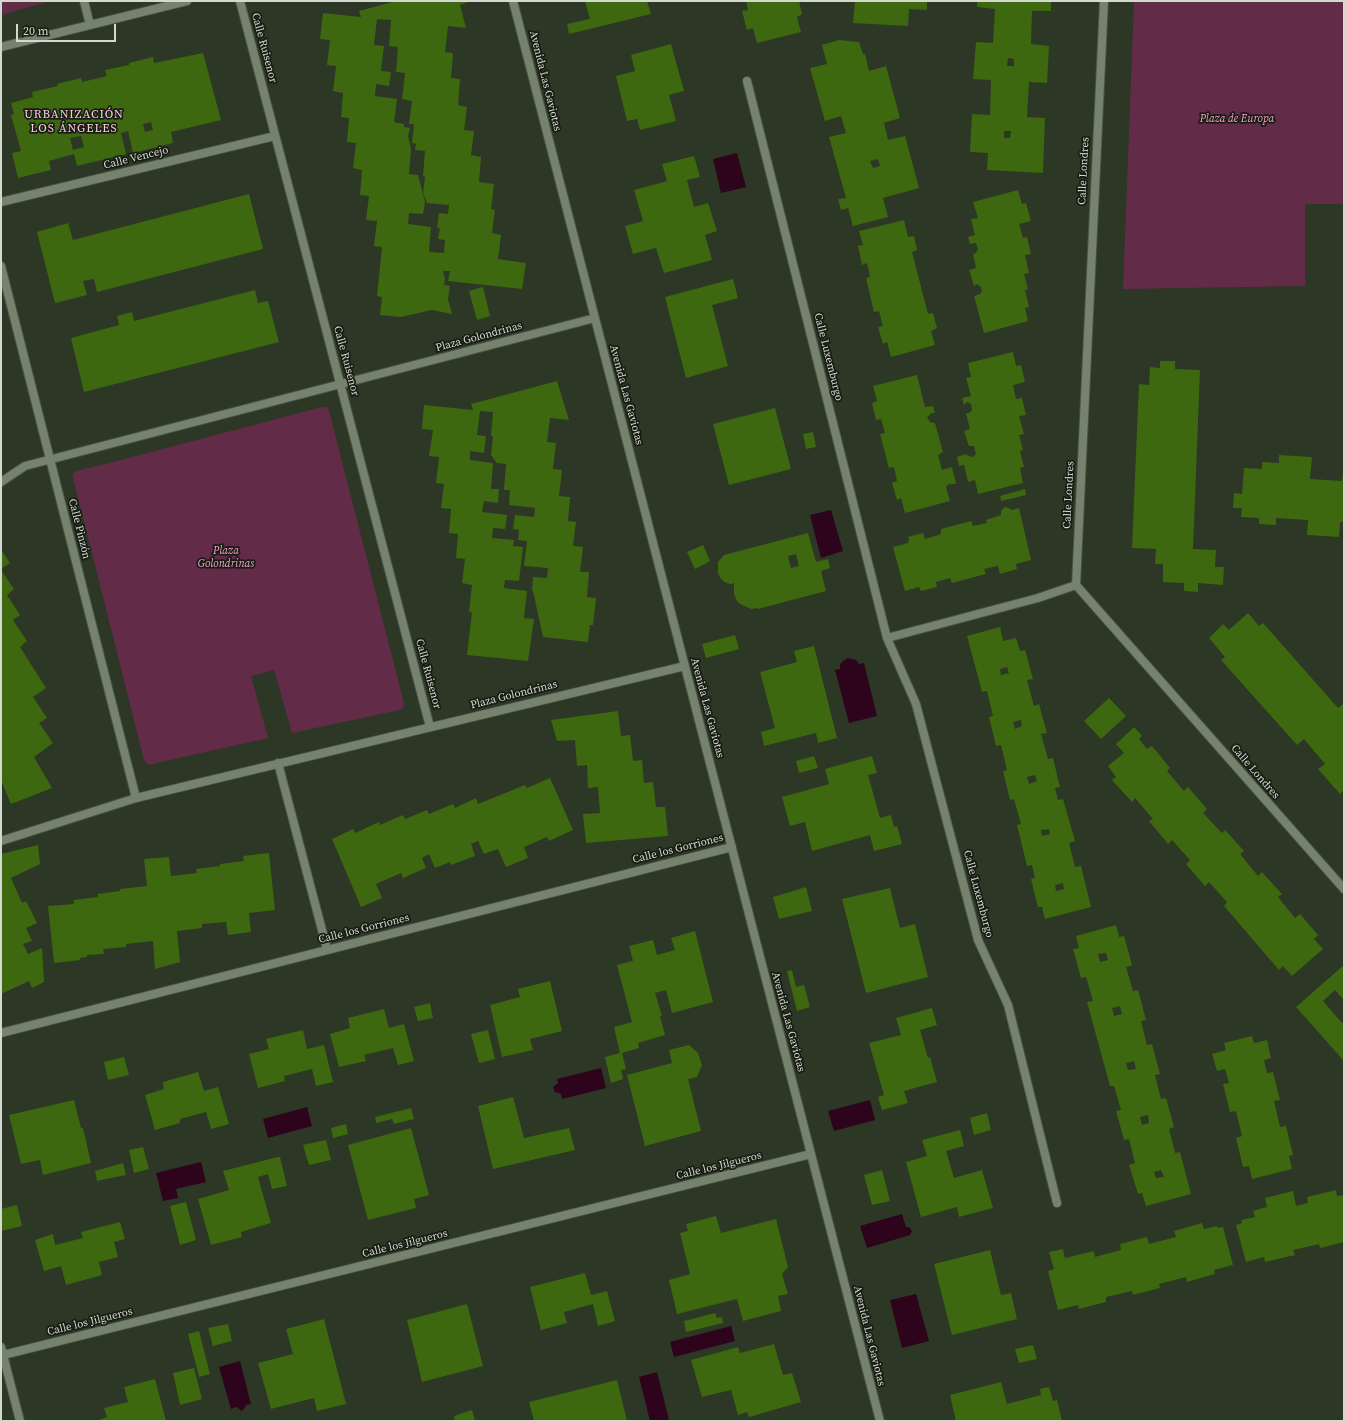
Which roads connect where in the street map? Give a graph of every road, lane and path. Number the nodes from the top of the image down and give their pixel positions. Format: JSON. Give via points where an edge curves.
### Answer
{"nodes":[{"id":1,"x":84,"y":1,"type":"edge"},
{"id":2,"x":187,"y":1,"type":"edge"},
{"id":3,"x":240,"y":1,"type":"edge"},
{"id":4,"x":513,"y":1,"type":"edge"},
{"id":5,"x":1104,"y":1,"type":"edge"},
{"id":6,"x":90,"y":25,"type":"junction"},
{"id":7,"x":1,"y":47,"type":"edge"},
{"id":8,"x":747,"y":81,"type":"dead end"},
{"id":9,"x":275,"y":136,"type":"junction"},
{"id":10,"x":1,"y":202,"type":"edge"},
{"id":11,"x":1,"y":266,"type":"edge"},
{"id":12,"x":595,"y":318,"type":"junction"},
{"id":13,"x":341,"y":384,"type":"junction"},
{"id":14,"x":50,"y":459,"type":"junction"},
{"id":15,"x":1,"y":482,"type":"edge"},
{"id":16,"x":1076,"y":585,"type":"junction"},
{"id":17,"x":886,"y":638,"type":"junction"},
{"id":18,"x":685,"y":666,"type":"junction"},
{"id":19,"x":430,"y":727,"type":"junction"},
{"id":20,"x":278,"y":763,"type":"junction"},
{"id":21,"x":136,"y":798,"type":"junction"},
{"id":22,"x":1,"y":841,"type":"edge"},
{"id":23,"x":732,"y":847,"type":"junction"},
{"id":24,"x":1344,"y":889,"type":"edge"},
{"id":25,"x":327,"y":949,"type":"junction"},
{"id":26,"x":1,"y":1033,"type":"edge"},
{"id":27,"x":811,"y":1154,"type":"junction"},
{"id":28,"x":1057,"y":1203,"type":"dead end"},
{"id":29,"x":2,"y":1351,"type":"edge"},
{"id":30,"x":20,"y":1421,"type":"edge"},
{"id":31,"x":880,"y":1421,"type":"edge"}],
"edges":[{"from":1,"to":6,"type":"street"},
{"from":2,"to":6,"type":"street"},
{"from":3,"to":9,"type":"street","name":"Calle Ruisenor"},
{"from":4,"to":12,"type":"street","name":"Avenida Las Gaviotas"},
{"from":5,"to":16,"type":"street","name":"Calle Londres"},
{"from":6,"to":7,"type":"street"},
{"from":8,"to":17,"type":"street","name":"Calle Luxemburgo"},
{"from":9,"to":10,"type":"street","name":"Calle Vencejo"},
{"from":9,"to":13,"type":"street","name":"Calle Ruisenor"},
{"from":11,"to":14,"type":"street","name":"Calle Pinzón"},
{"from":12,"to":13,"type":"street","name":"Plaza Golondrinas"},
{"from":12,"to":18,"type":"street","name":"Avenida Las Gaviotas"},
{"from":13,"to":14,"type":"street","name":"Plaza Golondrinas"},
{"from":13,"to":19,"type":"street","name":"Calle Ruisenor"},
{"from":14,"to":15,"type":"street","name":"Plaza Golondrinas","via":[[25,466]]},
{"from":14,"to":21,"type":"street","name":"Calle Pinzón"},
{"from":16,"to":17,"type":"street","via":[[1038,598]]},
{"from":16,"to":24,"type":"street","name":"Calle Londres"},
{"from":17,"to":28,"type":"street","name":"Calle Luxemburgo","via":[[916,704],[978,940],[1008,1005]]},
{"from":18,"to":19,"type":"street","name":"Plaza Golondrinas"},
{"from":18,"to":23,"type":"street","name":"Avenida Las Gaviotas"},
{"from":19,"to":20,"type":"street","name":"Plaza Golondrinas"},
{"from":20,"to":21,"type":"street","name":"Plaza Golondrinas"},
{"from":20,"to":25,"type":"street"},
{"from":21,"to":22,"type":"street","name":"Plaza Golondrinas"},
{"from":23,"to":25,"type":"street","name":"Calle los Gorriones"},
{"from":23,"to":27,"type":"street","name":"Avenida Las Gaviotas"},
{"from":25,"to":26,"type":"street","name":"Calle los Gorriones"},
{"from":27,"to":29,"type":"street","name":"Calle los Jilgueros"},
{"from":27,"to":31,"type":"street","name":"Avenida Las Gaviotas"},
{"from":29,"to":30,"type":"street"}]}
